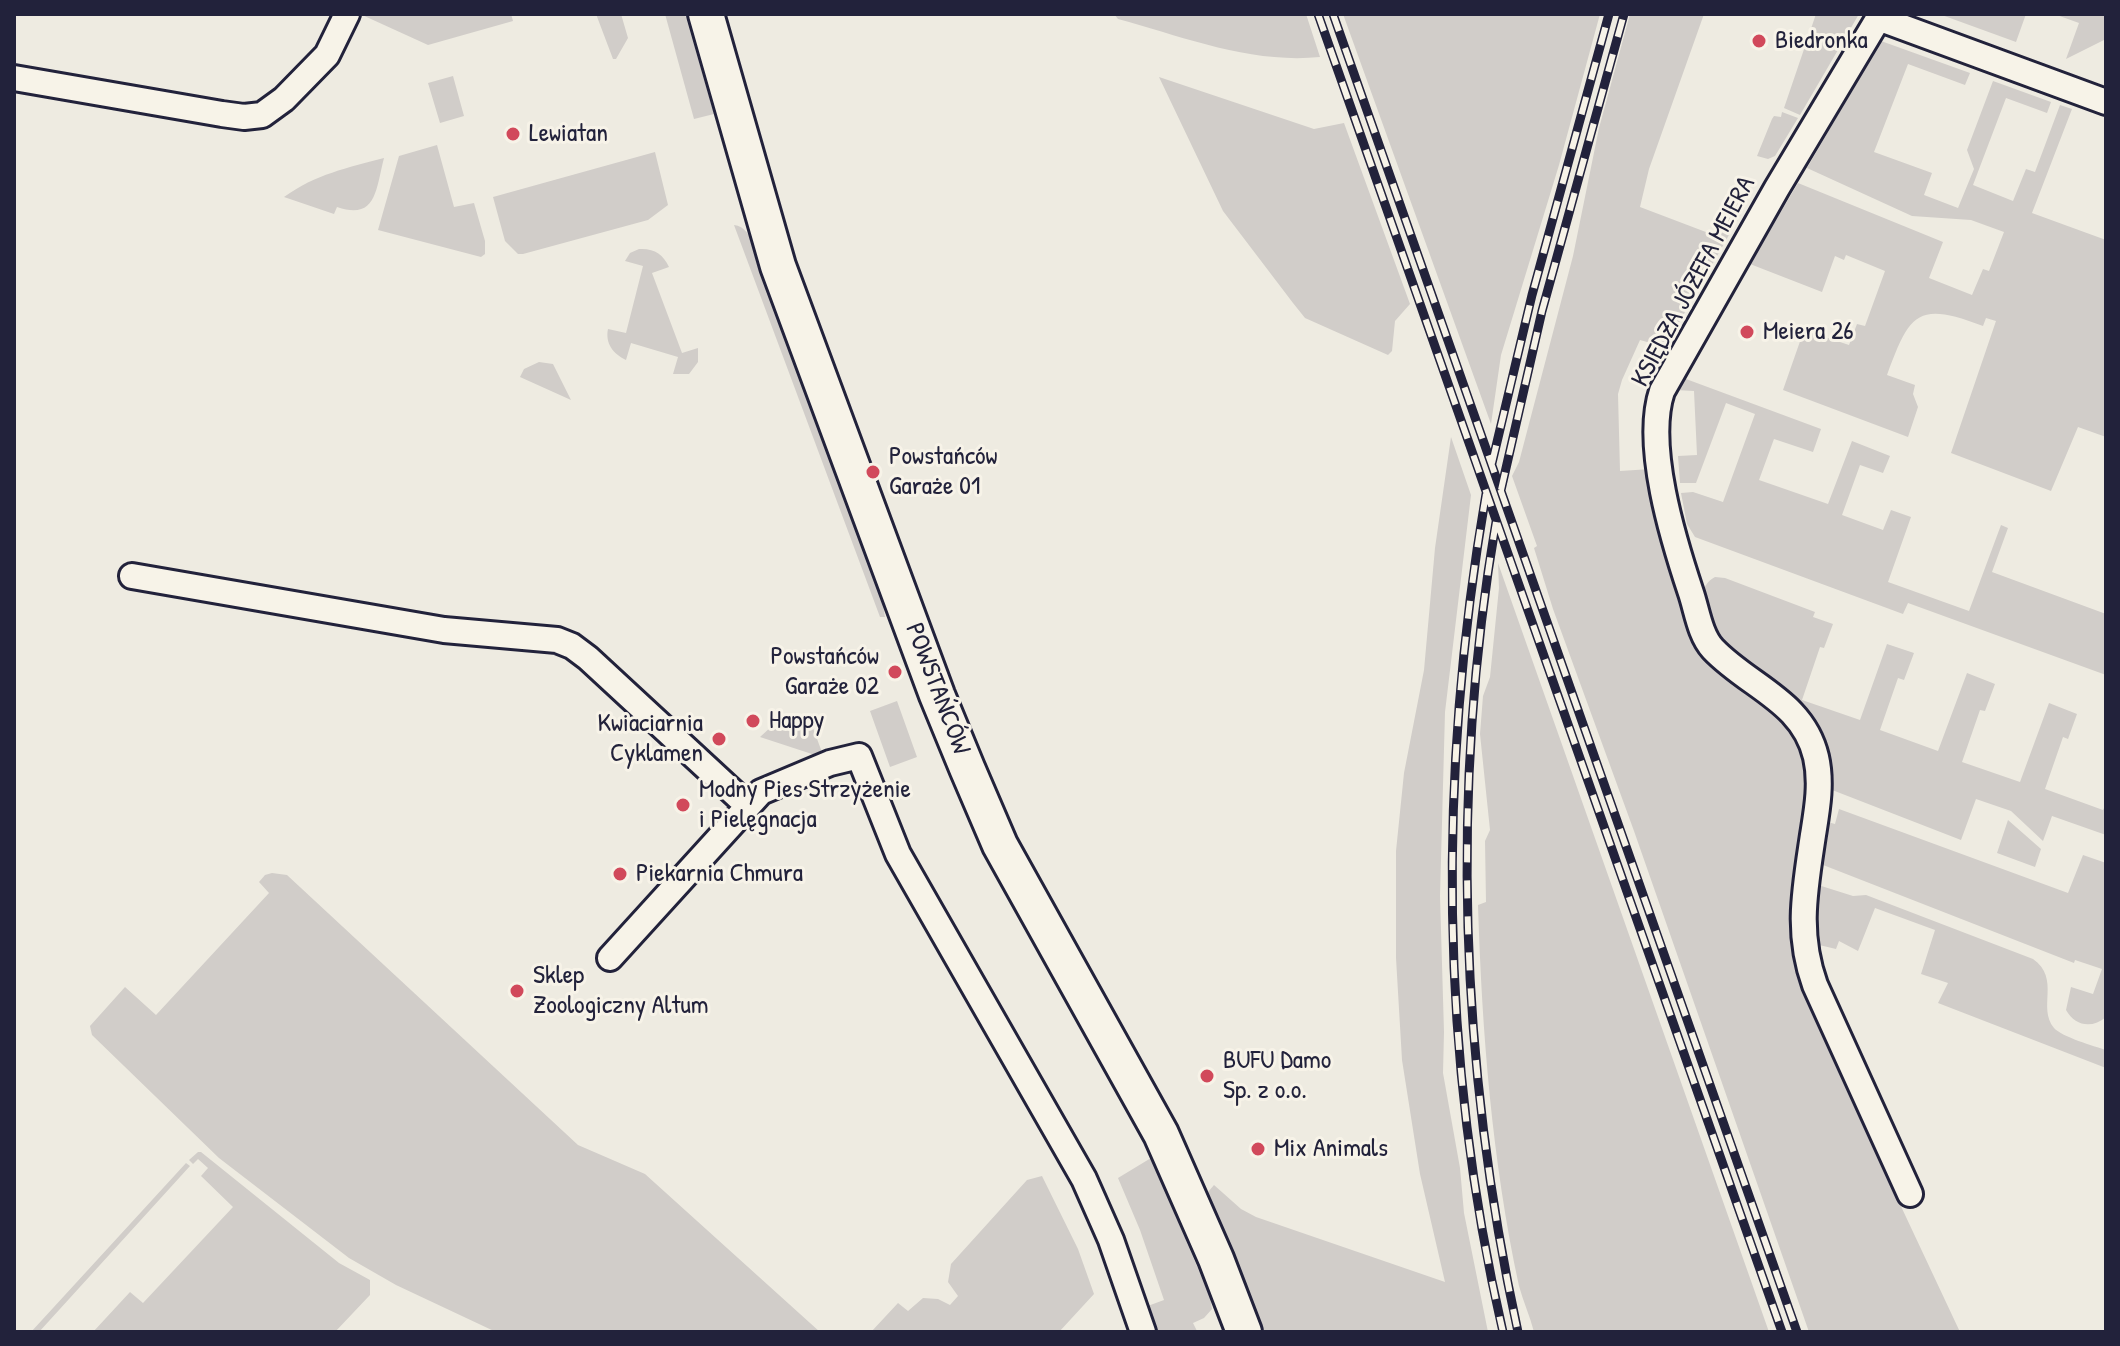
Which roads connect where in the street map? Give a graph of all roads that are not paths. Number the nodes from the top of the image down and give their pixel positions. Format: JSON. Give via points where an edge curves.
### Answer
{"nodes":[{"id":1,"x":347,"y":14,"type":"edge"},
{"id":2,"x":706,"y":14,"type":"edge"},
{"id":3,"x":1880,"y":16,"type":"edge"},
{"id":4,"x":14,"y":78,"type":"edge"},
{"id":5,"x":2106,"y":102,"type":"edge"},
{"id":6,"x":132,"y":576,"type":"dead end"},
{"id":7,"x":747,"y":805,"type":"junction"},
{"id":8,"x":610,"y":958,"type":"dead end"},
{"id":9,"x":1910,"y":1194,"type":"dead end"},
{"id":10,"x":1236,"y":1329,"type":"edge"},
{"id":11,"x":1143,"y":1332,"type":"edge"}],
"edges":[{"from":1,"to":4,"type":"street","via":[[327,55],[262,115],[222,114]]},
{"from":2,"to":10,"type":"street","name":"POWSTAŃCÓW","via":[[778,266],[955,738],[1000,845],[1161,1134],[1216,1259]]},
{"from":3,"to":5,"type":"street","name":"KSIĘDZA JÓZEFA MEIERA"},
{"from":3,"to":9,"type":"street","name":"KSIĘDZA JÓZEFA MEIERA","via":[[1662,391],[1657,433],[1665,509],[1705,636],[1715,651],[1792,711],[1816,756],[1818,805],[1802,913],[1805,951],[1815,985]]},
{"from":6,"to":7,"type":"street","via":[[444,630],[557,640],[588,658]]},
{"from":7,"to":8,"type":"street"},
{"from":7,"to":11,"type":"street","via":[[761,792],[859,756],[898,854],[1084,1179]]}]}
